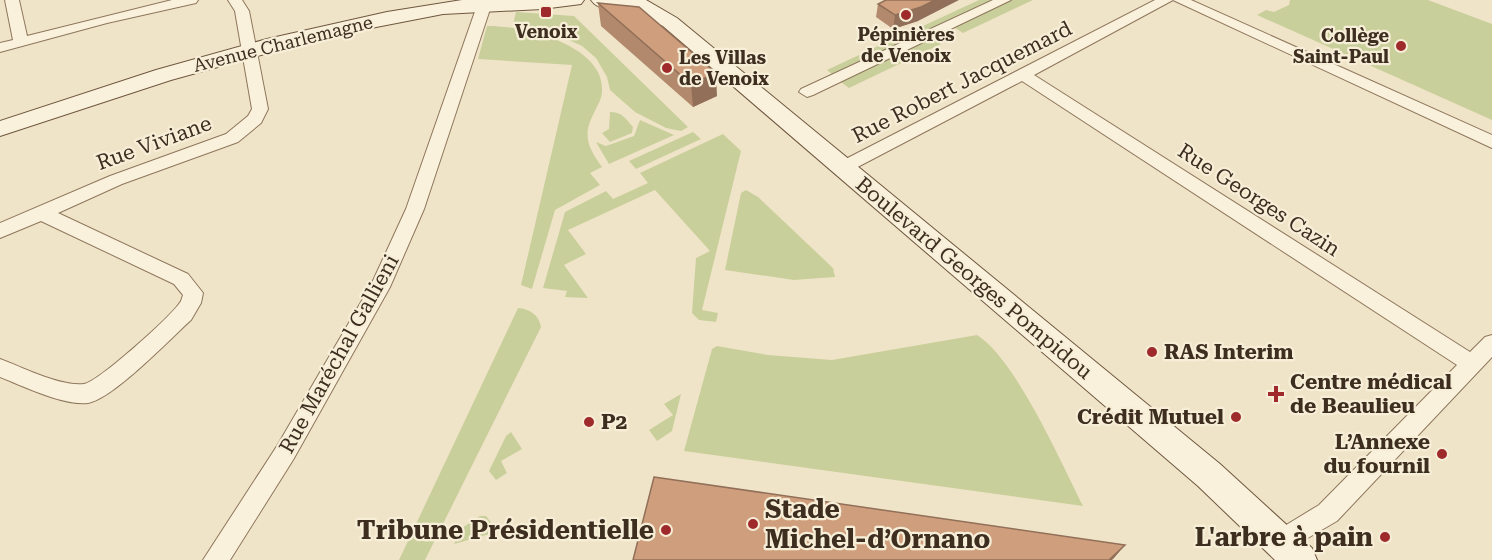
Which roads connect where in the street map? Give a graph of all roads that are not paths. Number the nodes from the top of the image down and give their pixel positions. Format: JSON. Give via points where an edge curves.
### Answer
{"nodes":[{"id":1,"x":12,"y":0,"type":"edge"},
{"id":2,"x":191,"y":0,"type":"edge"},
{"id":3,"x":235,"y":0,"type":"edge"},
{"id":4,"x":574,"y":0,"type":"edge"},
{"id":5,"x":601,"y":0,"type":"edge"},
{"id":6,"x":666,"y":0,"type":"edge"},
{"id":7,"x":1004,"y":0,"type":"edge"},
{"id":8,"x":1166,"y":0,"type":"edge"},
{"id":9,"x":1180,"y":0,"type":"edge"},
{"id":10,"x":486,"y":2,"type":"edge"},
{"id":11,"x":650,"y":3,"type":"edge"},
{"id":12,"x":21,"y":41,"type":"junction"},
{"id":13,"x":0,"y":48,"type":"edge"},
{"id":14,"x":249,"y":51,"type":"junction"},
{"id":15,"x":1022,"y":74,"type":"junction"},
{"id":16,"x":807,"y":92,"type":"dead end"},
{"id":17,"x":0,"y":129,"type":"edge"},
{"id":18,"x":1492,"y":142,"type":"edge"},
{"id":19,"x":846,"y":165,"type":"junction"},
{"id":20,"x":39,"y":212,"type":"junction"},
{"id":21,"x":0,"y":231,"type":"edge"},
{"id":22,"x":1492,"y":343,"type":"edge"},
{"id":23,"x":1472,"y":364,"type":"junction"},
{"id":24,"x":0,"y":368,"type":"edge"},
{"id":25,"x":1292,"y":545,"type":"edge"},
{"id":26,"x":216,"y":560,"type":"edge"},
{"id":27,"x":1317,"y":560,"type":"edge"}],
"edges":[{"from":1,"to":12,"type":"street"},
{"from":2,"to":12,"type":"street"},
{"from":3,"to":14,"type":"street","name":"Rue Viviane","via":[[242,11]]},
{"from":4,"to":10,"type":"street","name":"Avenue Charlemagne","via":[[549,4]]},
{"from":5,"to":11,"type":"street","via":[[614,6]]},
{"from":6,"to":19,"type":"street","name":"Boulevard Georges Pompidou","via":[[666,7],[678,19]]},
{"from":7,"to":16,"type":"street"},
{"from":8,"to":15,"type":"street","name":"Rue Robert Jacquemard"},
{"from":9,"to":18,"type":"street"},
{"from":10,"to":14,"type":"street","name":"Avenue Charlemagne","via":[[426,11]]},
{"from":10,"to":26,"type":"street","name":"Rue Maréchal Gallieni","via":[[415,209],[380,287],[285,453]]},
{"from":11,"to":19,"type":"street","name":"Boulevard Georges Pompidou"},
{"from":12,"to":13,"type":"street"},
{"from":14,"to":17,"type":"street","name":"Avenue Charlemagne"},
{"from":14,"to":20,"type":"street","name":"Rue Viviane","via":[[260,109],[244,130],[216,145]]},
{"from":15,"to":19,"type":"street","name":"Rue Robert Jacquemard"},
{"from":15,"to":23,"type":"street","name":"Rue Georges Cazin"},
{"from":19,"to":25,"type":"street","name":"Boulevard Georges Pompidou","via":[[1191,446]]},
{"from":20,"to":21,"type":"street","name":"Rue Viviane"},
{"from":20,"to":24,"type":"street","via":[[181,279],[193,293],[191,303],[184,314],[109,381],[87,394],[60,390]]},
{"from":22,"to":23,"type":"street"},
{"from":23,"to":25,"type":"street"},
{"from":25,"to":27,"type":"street","name":"Boulevard Georges Pompidou"}]}
